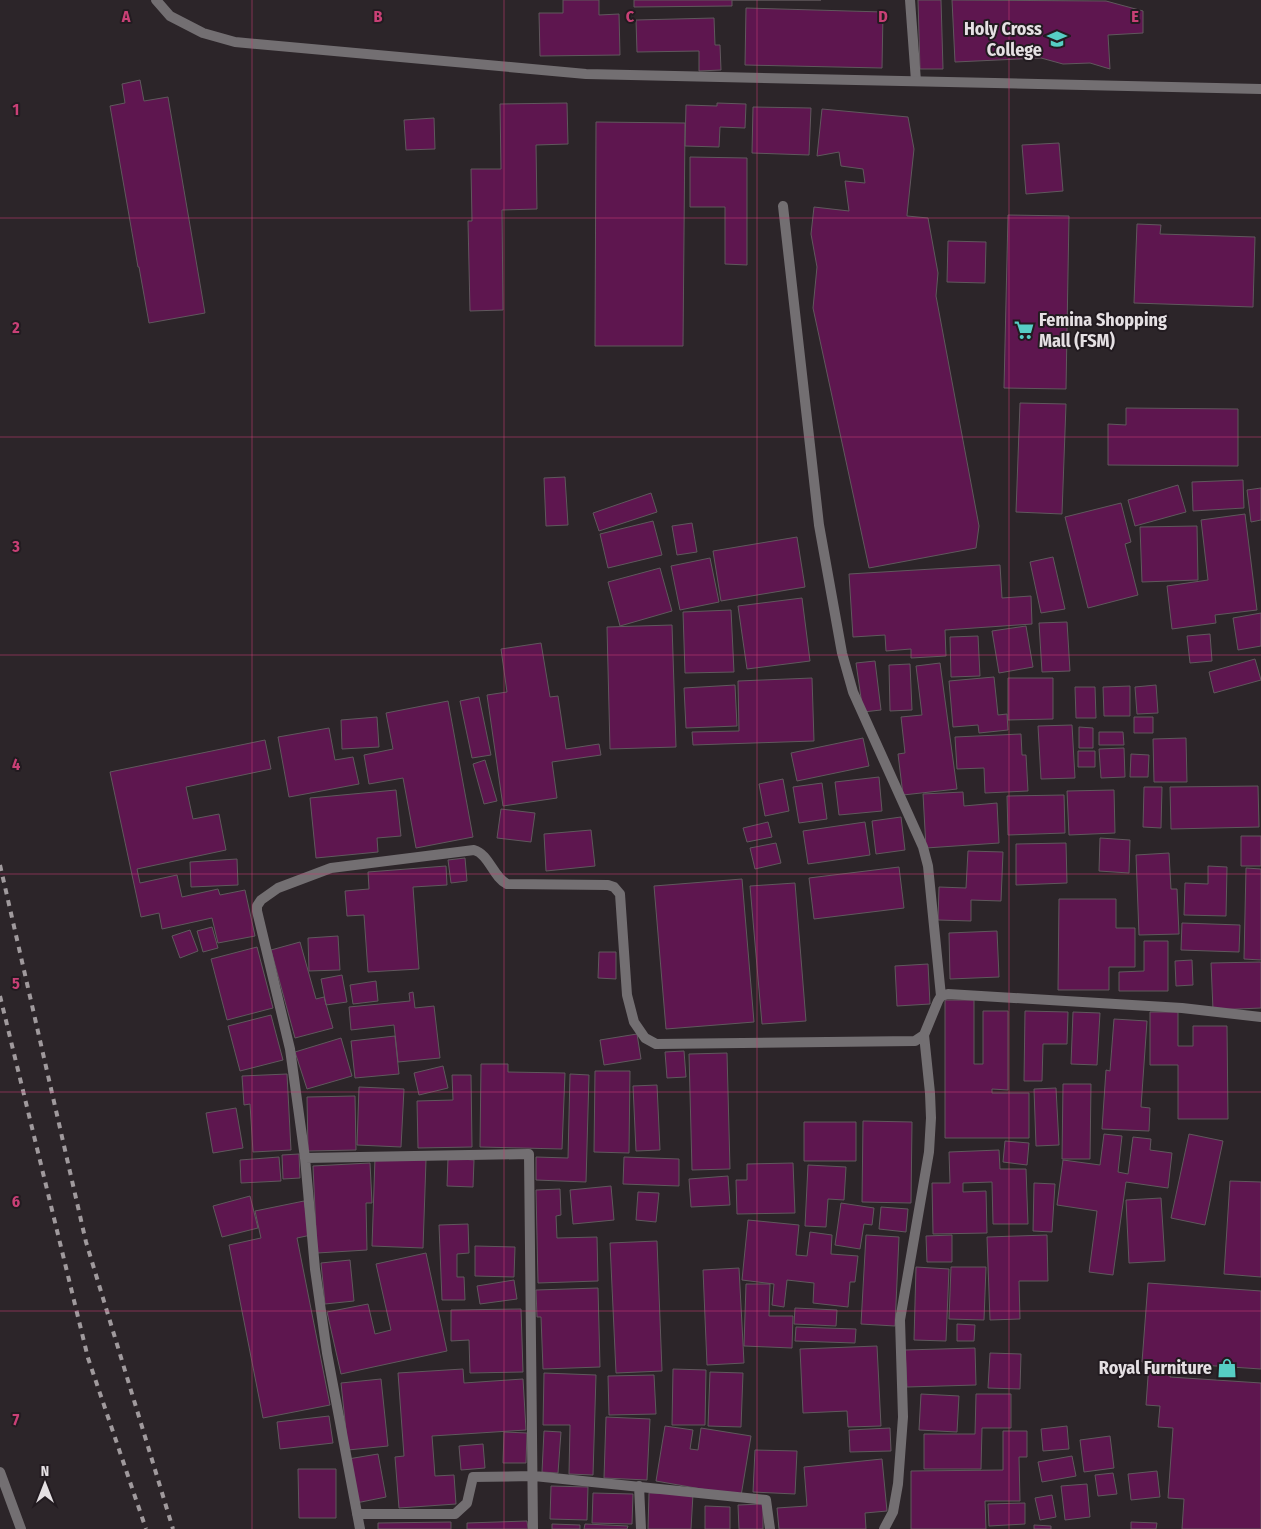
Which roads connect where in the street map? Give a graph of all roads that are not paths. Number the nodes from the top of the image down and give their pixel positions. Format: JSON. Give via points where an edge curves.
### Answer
{"nodes":[{"id":1,"x":156,"y":0,"type":"edge"},
{"id":2,"x":910,"y":0,"type":"edge"},
{"id":3,"x":916,"y":82,"type":"junction"},
{"id":4,"x":1261,"y":89,"type":"edge"},
{"id":5,"x":783,"y":206,"type":"dead end"},
{"id":6,"x":941,"y":996,"type":"junction"},
{"id":7,"x":1261,"y":1017,"type":"edge"},
{"id":8,"x":924,"y":1035,"type":"junction"},
{"id":9,"x":305,"y":1158,"type":"junction"},
{"id":10,"x":0,"y":1472,"type":"edge"},
{"id":11,"x":534,"y":1476,"type":"junction"},
{"id":12,"x":639,"y":1486,"type":"junction"},
{"id":13,"x":357,"y":1514,"type":"junction"},
{"id":14,"x":20,"y":1529,"type":"edge"},
{"id":15,"x":360,"y":1529,"type":"edge"},
{"id":16,"x":533,"y":1529,"type":"edge"},
{"id":17,"x":641,"y":1529,"type":"edge"},
{"id":18,"x":770,"y":1529,"type":"edge"},
{"id":19,"x":884,"y":1529,"type":"edge"}],
"edges":[{"from":1,"to":3,"type":"street","via":[[170,16],[203,33],[235,42],[586,74]]},
{"from":2,"to":3,"type":"street"},
{"from":3,"to":4,"type":"street"},
{"from":5,"to":6,"type":"street","via":[[819,524],[842,653],[853,692],[923,847],[928,866]]},
{"from":6,"to":7,"type":"street","via":[[1182,1008]]},
{"from":6,"to":8,"type":"street"},
{"from":8,"to":9,"type":"street","via":[[915,1041],[656,1044],[646,1038],[634,1022],[627,995],[620,894],[614,887],[608,884],[507,884],[474,850],[331,868],[278,888],[257,906],[290,1049]]},
{"from":8,"to":19,"type":"street","via":[[930,1093],[929,1152],[900,1320],[903,1417],[898,1484],[893,1512]]},
{"from":9,"to":11,"type":"street","via":[[529,1154]]},
{"from":9,"to":13,"type":"street","via":[[315,1269],[327,1353]]},
{"from":10,"to":14,"type":"street"},
{"from":11,"to":12,"type":"street"},
{"from":11,"to":13,"type":"street","via":[[473,1477],[467,1503],[455,1514]]},
{"from":11,"to":16,"type":"street"},
{"from":12,"to":17,"type":"street"},
{"from":12,"to":18,"type":"street","via":[[766,1500]]},
{"from":13,"to":15,"type":"street"}]}
